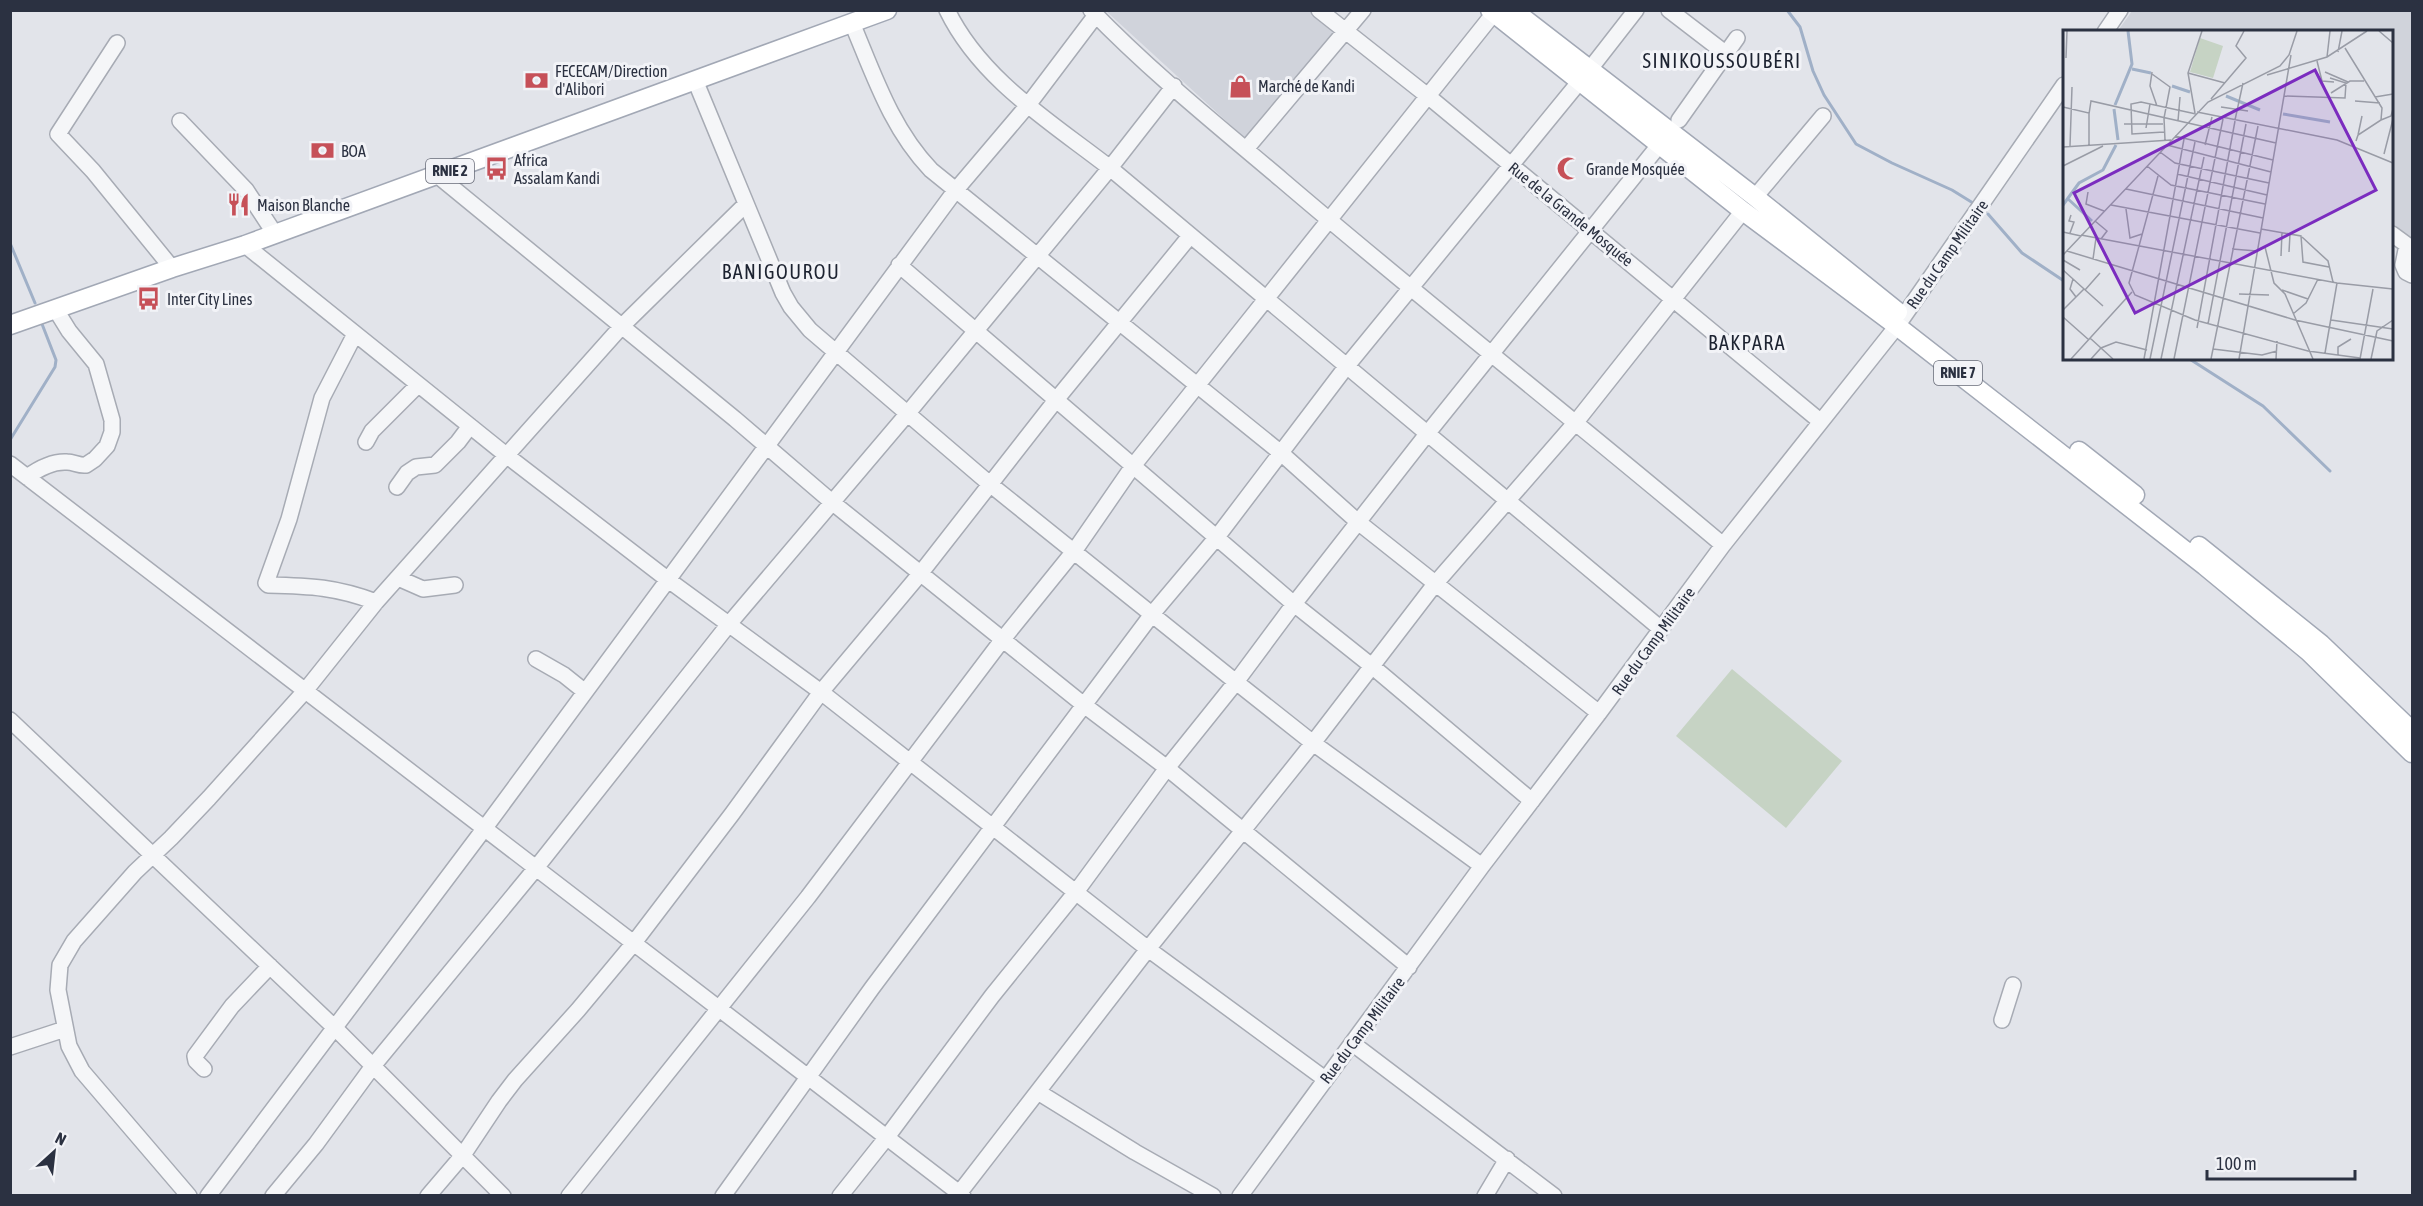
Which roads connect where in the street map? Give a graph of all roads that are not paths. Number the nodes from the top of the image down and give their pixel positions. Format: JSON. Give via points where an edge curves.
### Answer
{"nodes":[{"id":1,"x":887,"y":10,"type":"edge"},
{"id":2,"x":947,"y":10,"type":"edge"},
{"id":3,"x":1319,"y":10,"type":"edge"},
{"id":4,"x":1363,"y":10,"type":"edge"},
{"id":5,"x":1513,"y":10,"type":"edge"},
{"id":6,"x":1636,"y":10,"type":"edge"},
{"id":7,"x":1670,"y":10,"type":"edge"},
{"id":8,"x":2120,"y":10,"type":"edge"},
{"id":9,"x":1492,"y":12,"type":"edge"},
{"id":10,"x":1093,"y":13,"type":"edge"},
{"id":11,"x":852,"y":23,"type":"junction"},
{"id":12,"x":2105,"y":30,"type":"edge"},
{"id":13,"x":1345,"y":32,"type":"junction"},
{"id":14,"x":1737,"y":38,"type":"dead end"},
{"id":15,"x":117,"y":43,"type":"dead end"},
{"id":16,"x":1725,"y":53,"type":"junction"},
{"id":17,"x":1585,"y":75,"type":"junction"},
{"id":18,"x":695,"y":80,"type":"junction"},
{"id":19,"x":1174,"y":86,"type":"junction"},
{"id":20,"x":2063,"y":86,"type":"edge"},
{"id":21,"x":1429,"y":97,"type":"junction"},
{"id":22,"x":1028,"y":105,"type":"junction"},
{"id":23,"x":1824,"y":116,"type":"dead end"},
{"id":24,"x":1679,"y":120,"type":"dead end"},
{"id":25,"x":180,"y":121,"type":"dead end"},
{"id":26,"x":1660,"y":144,"type":"junction"},
{"id":27,"x":1246,"y":149,"type":"junction"},
{"id":28,"x":1511,"y":166,"type":"junction"},
{"id":29,"x":1110,"y":168,"type":"junction"},
{"id":30,"x":437,"y":176,"type":"junction"},
{"id":31,"x":955,"y":190,"type":"junction"},
{"id":32,"x":1755,"y":196,"type":"junction"},
{"id":33,"x":746,"y":204,"type":"junction"},
{"id":34,"x":1743,"y":211,"type":"junction"},
{"id":35,"x":1330,"y":221,"type":"junction"},
{"id":36,"x":1590,"y":230,"type":"junction"},
{"id":37,"x":275,"y":234,"type":"junction"},
{"id":38,"x":1190,"y":236,"type":"junction"},
{"id":39,"x":2393,"y":236,"type":"edge"},
{"id":40,"x":245,"y":246,"type":"junction"},
{"id":41,"x":1036,"y":256,"type":"junction"},
{"id":42,"x":899,"y":265,"type":"junction"},
{"id":43,"x":172,"y":268,"type":"junction"},
{"id":44,"x":2412,"y":275,"type":"edge"},
{"id":45,"x":1410,"y":289,"type":"junction"},
{"id":46,"x":1266,"y":298,"type":"junction"},
{"id":47,"x":1674,"y":298,"type":"junction"},
{"id":48,"x":56,"y":310,"type":"junction"},
{"id":49,"x":1900,"y":322,"type":"junction"},
{"id":50,"x":1118,"y":323,"type":"junction"},
{"id":51,"x":10,"y":325,"type":"edge"},
{"id":52,"x":621,"y":327,"type":"junction"},
{"id":53,"x":974,"y":330,"type":"junction"},
{"id":54,"x":355,"y":334,"type":"junction"},
{"id":55,"x":835,"y":351,"type":"junction"},
{"id":56,"x":1492,"y":355,"type":"junction"},
{"id":57,"x":1346,"y":366,"type":"junction"},
{"id":58,"x":418,"y":385,"type":"junction"},
{"id":59,"x":1199,"y":387,"type":"junction"},
{"id":60,"x":1056,"y":400,"type":"junction"},
{"id":61,"x":908,"y":413,"type":"junction"},
{"id":62,"x":1820,"y":421,"type":"junction"},
{"id":63,"x":1576,"y":422,"type":"junction"},
{"id":64,"x":470,"y":426,"type":"junction"},
{"id":65,"x":1427,"y":434,"type":"junction"},
{"id":66,"x":366,"y":442,"type":"dead end"},
{"id":67,"x":767,"y":447,"type":"junction"},
{"id":68,"x":1281,"y":453,"type":"junction"},
{"id":69,"x":506,"y":455,"type":"junction"},
{"id":70,"x":10,"y":464,"type":"edge"},
{"id":71,"x":1133,"y":466,"type":"junction"},
{"id":72,"x":27,"y":477,"type":"junction"},
{"id":73,"x":991,"y":484,"type":"junction"},
{"id":74,"x":397,"y":487,"type":"dead end"},
{"id":75,"x":1506,"y":500,"type":"junction"},
{"id":76,"x":833,"y":503,"type":"junction"},
{"id":77,"x":1358,"y":522,"type":"junction"},
{"id":78,"x":1217,"y":537,"type":"junction"},
{"id":79,"x":1723,"y":545,"type":"junction"},
{"id":80,"x":1075,"y":550,"type":"junction"},
{"id":81,"x":920,"y":573,"type":"junction"},
{"id":82,"x":398,"y":578,"type":"junction"},
{"id":83,"x":666,"y":579,"type":"junction"},
{"id":84,"x":1435,"y":584,"type":"junction"},
{"id":85,"x":455,"y":585,"type":"dead end"},
{"id":86,"x":376,"y":602,"type":"junction"},
{"id":87,"x":1294,"y":604,"type":"junction"},
{"id":88,"x":1153,"y":613,"type":"junction"},
{"id":89,"x":729,"y":624,"type":"junction"},
{"id":90,"x":1661,"y":629,"type":"junction"},
{"id":91,"x":1003,"y":639,"type":"junction"},
{"id":92,"x":536,"y":659,"type":"dead end"},
{"id":93,"x":1373,"y":667,"type":"junction"},
{"id":94,"x":1236,"y":682,"type":"junction"},
{"id":95,"x":305,"y":691,"type":"junction"},
{"id":96,"x":584,"y":692,"type":"junction"},
{"id":97,"x":821,"y":692,"type":"junction"},
{"id":98,"x":1084,"y":705,"type":"junction"},
{"id":99,"x":1599,"y":713,"type":"junction"},
{"id":100,"x":10,"y":720,"type":"edge"},
{"id":101,"x":2412,"y":732,"type":"edge"},
{"id":102,"x":1313,"y":743,"type":"junction"},
{"id":103,"x":2412,"y":753,"type":"edge"},
{"id":104,"x":909,"y":761,"type":"junction"},
{"id":105,"x":1167,"y":768,"type":"junction"},
{"id":106,"x":1532,"y":801,"type":"junction"},
{"id":107,"x":994,"y":826,"type":"junction"},
{"id":108,"x":484,"y":829,"type":"junction"},
{"id":109,"x":1244,"y":831,"type":"junction"},
{"id":110,"x":152,"y":855,"type":"junction"},
{"id":111,"x":1482,"y":866,"type":"junction"},
{"id":112,"x":536,"y":868,"type":"junction"},
{"id":113,"x":1076,"y":892,"type":"junction"},
{"id":114,"x":633,"y":944,"type":"junction"},
{"id":115,"x":1149,"y":949,"type":"junction"},
{"id":116,"x":270,"y":966,"type":"junction"},
{"id":117,"x":1409,"y":966,"type":"junction"},
{"id":118,"x":2013,"y":985,"type":"dead end"},
{"id":119,"x":717,"y":1009,"type":"junction"},
{"id":120,"x":2002,"y":1020,"type":"dead end"},
{"id":121,"x":334,"y":1027,"type":"junction"},
{"id":122,"x":65,"y":1029,"type":"junction"},
{"id":123,"x":1352,"y":1043,"type":"junction"},
{"id":124,"x":10,"y":1047,"type":"edge"},
{"id":125,"x":372,"y":1066,"type":"junction"},
{"id":126,"x":204,"y":1069,"type":"dead end"},
{"id":127,"x":809,"y":1077,"type":"junction"},
{"id":128,"x":1325,"y":1078,"type":"junction"},
{"id":129,"x":1038,"y":1092,"type":"junction"},
{"id":130,"x":887,"y":1137,"type":"junction"},
{"id":131,"x":462,"y":1155,"type":"junction"},
{"id":132,"x":1507,"y":1158,"type":"junction"},
{"id":133,"x":960,"y":1195,"type":"edge"},
{"id":134,"x":189,"y":1196,"type":"edge"},
{"id":135,"x":208,"y":1196,"type":"edge"},
{"id":136,"x":273,"y":1196,"type":"edge"},
{"id":137,"x":428,"y":1196,"type":"edge"},
{"id":138,"x":503,"y":1196,"type":"edge"},
{"id":139,"x":569,"y":1196,"type":"edge"},
{"id":140,"x":723,"y":1196,"type":"edge"},
{"id":141,"x":840,"y":1196,"type":"edge"},
{"id":142,"x":1214,"y":1196,"type":"edge"},
{"id":143,"x":1240,"y":1196,"type":"edge"},
{"id":144,"x":1485,"y":1196,"type":"edge"},
{"id":145,"x":1554,"y":1196,"type":"edge"}],
"edges":[{"from":1,"to":11,"type":"main road","number":"RNIE 2"},
{"from":2,"to":22,"type":"street","via":[[975,56]]},
{"from":3,"to":13,"type":"street","name":"Rue de la Grande Mosquée"},
{"from":4,"to":13,"type":"street"},
{"from":5,"to":17,"type":"main road","number":"RNIE 7"},
{"from":6,"to":17,"type":"street"},
{"from":7,"to":16,"type":"street"},
{"from":8,"to":12,"type":"street"},
{"from":9,"to":17,"type":"main road","number":"RNIE 7"},
{"from":9,"to":21,"type":"street"},
{"from":10,"to":19,"type":"street"},
{"from":10,"to":22,"type":"street"},
{"from":11,"to":18,"type":"main road","number":"RNIE 2"},
{"from":11,"to":31,"type":"street","via":[[886,107],[908,143]]},
{"from":13,"to":21,"type":"street","name":"Rue de la Grande Mosquée"},
{"from":13,"to":27,"type":"street"},
{"from":14,"to":16,"type":"street"},
{"from":15,"to":43,"type":"street","via":[[58,134]]},
{"from":16,"to":24,"type":"street"},
{"from":17,"to":26,"type":"main road","number":"RNIE 7"},
{"from":17,"to":28,"type":"street"},
{"from":17,"to":32,"type":"main road","number":"RNIE 7"},
{"from":18,"to":30,"type":"main road","number":"RNIE 2"},
{"from":18,"to":33,"type":"street"},
{"from":19,"to":27,"type":"street"},
{"from":19,"to":29,"type":"street"},
{"from":20,"to":49,"type":"street","name":"Rue du Camp Militaire"},
{"from":21,"to":28,"type":"street","name":"Rue de la Grande Mosquée"},
{"from":21,"to":35,"type":"street"},
{"from":22,"to":29,"type":"street"},
{"from":22,"to":31,"type":"street"},
{"from":23,"to":32,"type":"street"},
{"from":25,"to":37,"type":"street","via":[[246,190]]},
{"from":26,"to":34,"type":"main road","number":"RNIE 7"},
{"from":26,"to":36,"type":"street"},
{"from":27,"to":35,"type":"street"},
{"from":28,"to":36,"type":"street","name":"Rue de la Grande Mosquée"},
{"from":28,"to":45,"type":"street"},
{"from":29,"to":38,"type":"street"},
{"from":29,"to":41,"type":"street"},
{"from":30,"to":37,"type":"main road","number":"RNIE 2"},
{"from":30,"to":52,"type":"street"},
{"from":31,"to":41,"type":"street"},
{"from":31,"to":42,"type":"street"},
{"from":32,"to":49,"type":"main road","number":"RNIE 7"},
{"from":33,"to":52,"type":"street"},
{"from":33,"to":55,"type":"street","via":[[791,307]]},
{"from":34,"to":47,"type":"street"},
{"from":34,"to":49,"type":"main road","number":"RNIE 7"},
{"from":35,"to":45,"type":"street"},
{"from":35,"to":46,"type":"street"},
{"from":36,"to":47,"type":"street","name":"Rue de la Grande Mosquée"},
{"from":36,"to":56,"type":"street"},
{"from":37,"to":40,"type":"main road","number":"RNIE 2"},
{"from":38,"to":46,"type":"street"},
{"from":38,"to":50,"type":"street"},
{"from":39,"to":44,"type":"street","via":[[2407,246],[2403,265]]},
{"from":40,"to":43,"type":"main road","number":"RNIE 2"},
{"from":40,"to":54,"type":"street"},
{"from":41,"to":50,"type":"street"},
{"from":41,"to":53,"type":"street"},
{"from":42,"to":53,"type":"street"},
{"from":42,"to":55,"type":"street"},
{"from":43,"to":48,"type":"main road","number":"RNIE 2"},
{"from":45,"to":56,"type":"street"},
{"from":45,"to":57,"type":"street"},
{"from":46,"to":57,"type":"street"},
{"from":46,"to":59,"type":"street"},
{"from":47,"to":62,"type":"street","name":"Rue de la Grande Mosquée"},
{"from":47,"to":63,"type":"street"},
{"from":48,"to":51,"type":"main road","number":"RNIE 2"},
{"from":48,"to":72,"type":"street","via":[[99,370],[112,432],[102,453],[86,465],[57,463],[39,468]]},
{"from":49,"to":62,"type":"street","name":"Rue du Camp Militaire"},
{"from":49,"to":101,"type":"main road","number":"RNIE 7","via":[[2255,589],[2320,644]]},
{"from":49,"to":103,"type":"main road","number":"RNIE 7","via":[[2283,630]]},
{"from":50,"to":59,"type":"street"},
{"from":50,"to":60,"type":"street"},
{"from":52,"to":67,"type":"street"},
{"from":52,"to":69,"type":"street"},
{"from":53,"to":60,"type":"street"},
{"from":53,"to":61,"type":"street"},
{"from":54,"to":58,"type":"street"},
{"from":54,"to":86,"type":"street","via":[[322,398],[289,519],[266,583],[322,586]]},
{"from":55,"to":61,"type":"street"},
{"from":55,"to":67,"type":"street"},
{"from":56,"to":63,"type":"street"},
{"from":56,"to":65,"type":"street"},
{"from":57,"to":65,"type":"street"},
{"from":57,"to":68,"type":"street"},
{"from":58,"to":64,"type":"street"},
{"from":58,"to":66,"type":"street"},
{"from":59,"to":68,"type":"street"},
{"from":59,"to":71,"type":"street"},
{"from":60,"to":71,"type":"street"},
{"from":60,"to":73,"type":"street"},
{"from":61,"to":73,"type":"street"},
{"from":61,"to":76,"type":"street"},
{"from":62,"to":79,"type":"street","name":"Rue du Camp Militaire"},
{"from":63,"to":75,"type":"street"},
{"from":63,"to":79,"type":"street"},
{"from":64,"to":69,"type":"street"},
{"from":64,"to":74,"type":"street","via":[[435,465],[416,467]]},
{"from":65,"to":75,"type":"street"},
{"from":65,"to":77,"type":"street"},
{"from":67,"to":76,"type":"street"},
{"from":67,"to":83,"type":"street"},
{"from":68,"to":77,"type":"street"},
{"from":68,"to":78,"type":"street"},
{"from":69,"to":82,"type":"street"},
{"from":69,"to":83,"type":"street"},
{"from":70,"to":72,"type":"street"},
{"from":71,"to":78,"type":"street"},
{"from":71,"to":80,"type":"street"},
{"from":72,"to":95,"type":"street"},
{"from":73,"to":80,"type":"street"},
{"from":73,"to":81,"type":"street"},
{"from":75,"to":84,"type":"street"},
{"from":75,"to":90,"type":"street"},
{"from":76,"to":81,"type":"street"},
{"from":76,"to":89,"type":"street"},
{"from":77,"to":84,"type":"street"},
{"from":77,"to":87,"type":"street"},
{"from":78,"to":87,"type":"street"},
{"from":78,"to":88,"type":"street"},
{"from":79,"to":90,"type":"street","name":"Rue du Camp Militaire"},
{"from":80,"to":88,"type":"street"},
{"from":80,"to":91,"type":"street"},
{"from":81,"to":91,"type":"street"},
{"from":81,"to":97,"type":"street"},
{"from":82,"to":85,"type":"street","via":[[423,590]]},
{"from":82,"to":86,"type":"street"},
{"from":83,"to":89,"type":"street"},
{"from":83,"to":96,"type":"street"},
{"from":84,"to":93,"type":"street"},
{"from":84,"to":99,"type":"street"},
{"from":86,"to":95,"type":"street"},
{"from":87,"to":93,"type":"street"},
{"from":87,"to":94,"type":"street"},
{"from":88,"to":94,"type":"street"},
{"from":88,"to":98,"type":"street"},
{"from":89,"to":97,"type":"street"},
{"from":89,"to":112,"type":"street"},
{"from":90,"to":99,"type":"street","name":"Rue du Camp Militaire"},
{"from":91,"to":98,"type":"street"},
{"from":91,"to":104,"type":"street"},
{"from":92,"to":96,"type":"street"},
{"from":93,"to":102,"type":"street"},
{"from":93,"to":106,"type":"street"},
{"from":94,"to":102,"type":"street"},
{"from":94,"to":105,"type":"street"},
{"from":95,"to":108,"type":"street"},
{"from":95,"to":110,"type":"street"},
{"from":96,"to":108,"type":"street"},
{"from":97,"to":104,"type":"street"},
{"from":97,"to":114,"type":"street"},
{"from":98,"to":105,"type":"street"},
{"from":98,"to":107,"type":"street"},
{"from":99,"to":106,"type":"street","name":"Rue du Camp Militaire"},
{"from":100,"to":110,"type":"street"},
{"from":102,"to":109,"type":"street"},
{"from":102,"to":111,"type":"street"},
{"from":104,"to":107,"type":"street"},
{"from":104,"to":119,"type":"street","via":[[808,897]]},
{"from":105,"to":109,"type":"street"},
{"from":105,"to":113,"type":"street"},
{"from":106,"to":111,"type":"street","name":"Rue du Camp Militaire"},
{"from":107,"to":113,"type":"street"},
{"from":107,"to":127,"type":"street"},
{"from":108,"to":112,"type":"street"},
{"from":108,"to":121,"type":"street"},
{"from":109,"to":115,"type":"street"},
{"from":109,"to":117,"type":"street"},
{"from":110,"to":116,"type":"street"},
{"from":110,"to":122,"type":"street","via":[[103,906],[65,954],[57,976]]},
{"from":111,"to":117,"type":"street","name":"Rue du Camp Militaire"},
{"from":112,"to":114,"type":"street"},
{"from":112,"to":125,"type":"street"},
{"from":113,"to":115,"type":"street"},
{"from":113,"to":130,"type":"street"},
{"from":114,"to":119,"type":"street"},
{"from":114,"to":131,"type":"street","via":[[499,1101]]},
{"from":115,"to":128,"type":"street"},
{"from":115,"to":129,"type":"street"},
{"from":116,"to":121,"type":"street"},
{"from":116,"to":126,"type":"street","via":[[232,1006],[195,1056]]},
{"from":117,"to":123,"type":"street","name":"Rue du Camp Militaire"},
{"from":118,"to":120,"type":"street"},
{"from":119,"to":127,"type":"street"},
{"from":119,"to":139,"type":"street"},
{"from":121,"to":125,"type":"street"},
{"from":121,"to":135,"type":"street"},
{"from":122,"to":124,"type":"street"},
{"from":122,"to":134,"type":"street","via":[[73,1058],[82,1071]]},
{"from":123,"to":128,"type":"street","name":"Rue du Camp Militaire"},
{"from":123,"to":132,"type":"street"},
{"from":125,"to":131,"type":"street"},
{"from":125,"to":136,"type":"street"},
{"from":127,"to":130,"type":"street"},
{"from":127,"to":140,"type":"street"},
{"from":128,"to":143,"type":"street","name":"Rue du Camp Militaire"},
{"from":129,"to":133,"type":"street"},
{"from":129,"to":142,"type":"street"},
{"from":130,"to":133,"type":"street"},
{"from":130,"to":141,"type":"street"},
{"from":131,"to":137,"type":"street"},
{"from":131,"to":138,"type":"street"},
{"from":132,"to":144,"type":"street"},
{"from":132,"to":145,"type":"street"}]}
